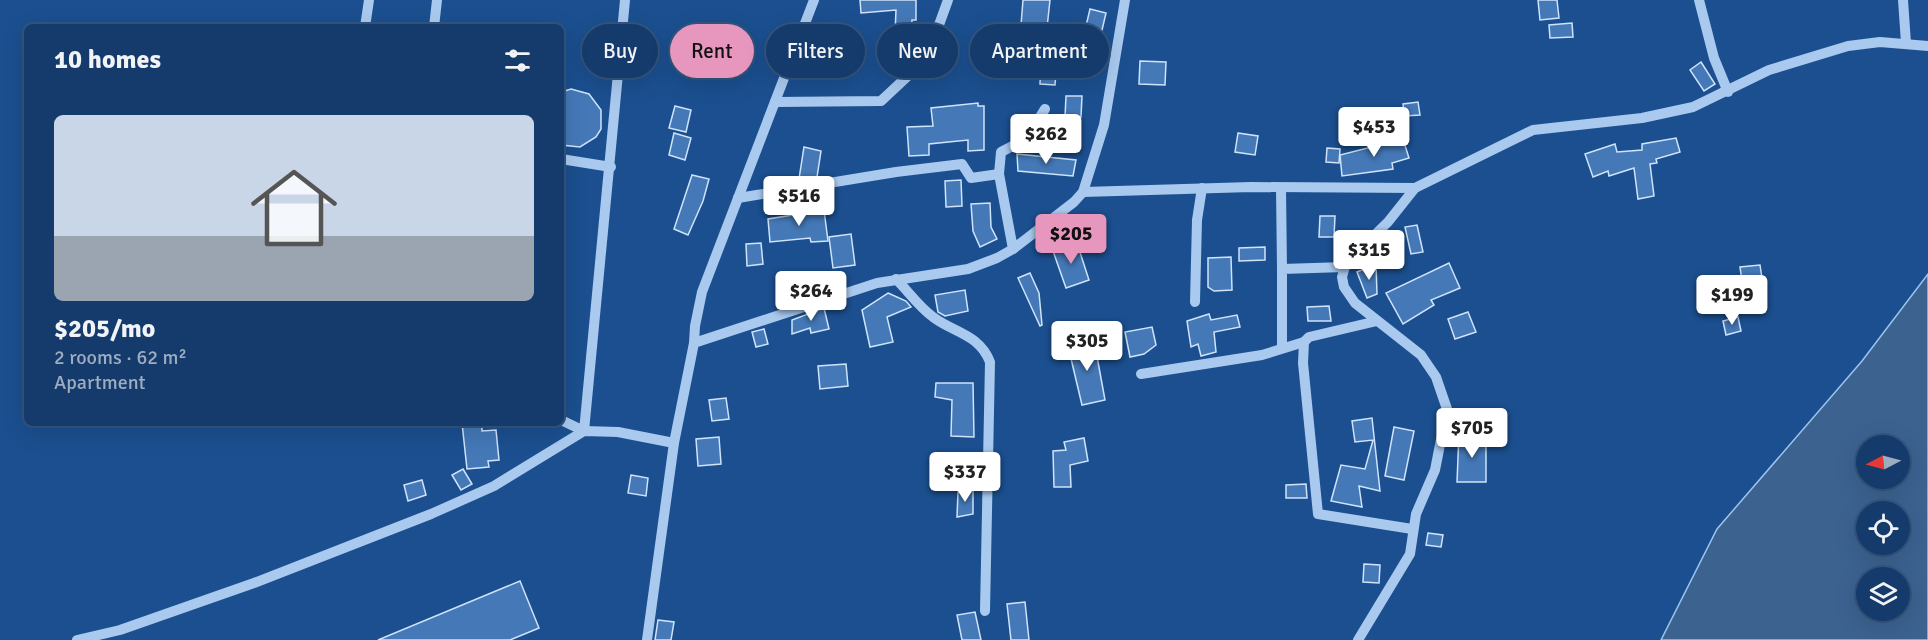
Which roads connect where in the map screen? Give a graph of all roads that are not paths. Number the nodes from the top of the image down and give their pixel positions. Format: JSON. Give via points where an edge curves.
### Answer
{"nodes":[{"id":1,"x":369,"y":0,"type":"edge"},
{"id":2,"x":437,"y":0,"type":"edge"},
{"id":3,"x":625,"y":0,"type":"edge"},
{"id":4,"x":814,"y":0,"type":"edge"},
{"id":5,"x":948,"y":0,"type":"edge"},
{"id":6,"x":1125,"y":0,"type":"edge"},
{"id":7,"x":1699,"y":0,"type":"edge"},
{"id":8,"x":1903,"y":0,"type":"edge"},
{"id":9,"x":365,"y":24,"type":"edge"},
{"id":10,"x":434,"y":24,"type":"edge"},
{"id":11,"x":1906,"y":43,"type":"junction"},
{"id":12,"x":1928,"y":46,"type":"edge"},
{"id":13,"x":1728,"y":92,"type":"junction"},
{"id":14,"x":775,"y":102,"type":"junction"},
{"id":15,"x":1045,"y":109,"type":"dead end"},
{"id":16,"x":564,"y":159,"type":"edge"},
{"id":17,"x":611,"y":167,"type":"junction"},
{"id":18,"x":999,"y":174,"type":"junction"},
{"id":19,"x":1202,"y":188,"type":"junction"},
{"id":20,"x":1281,"y":188,"type":"junction"},
{"id":21,"x":1415,"y":188,"type":"junction"},
{"id":22,"x":1083,"y":192,"type":"junction"},
{"id":23,"x":738,"y":198,"type":"junction"},
{"id":24,"x":1013,"y":249,"type":"junction"},
{"id":25,"x":1345,"y":267,"type":"junction"},
{"id":26,"x":1282,"y":269,"type":"junction"},
{"id":27,"x":896,"y":279,"type":"junction"},
{"id":28,"x":1195,"y":302,"type":"dead end"},
{"id":29,"x":1377,"y":321,"type":"junction"},
{"id":30,"x":1304,"y":342,"type":"junction"},
{"id":31,"x":694,"y":343,"type":"junction"},
{"id":32,"x":1282,"y":348,"type":"junction"},
{"id":33,"x":1141,"y":374,"type":"dead end"},
{"id":34,"x":564,"y":421,"type":"edge"},
{"id":35,"x":584,"y":431,"type":"junction"},
{"id":36,"x":674,"y":443,"type":"junction"},
{"id":37,"x":1412,"y":529,"type":"junction"},
{"id":38,"x":985,"y":611,"type":"dead end"},
{"id":39,"x":122,"y":635,"type":"edge"},
{"id":40,"x":77,"y":640,"type":"edge"},
{"id":41,"x":647,"y":640,"type":"edge"},
{"id":42,"x":1358,"y":640,"type":"edge"}],
"edges":[{"from":1,"to":9,"type":"street"},
{"from":2,"to":10,"type":"street"},
{"from":3,"to":17,"type":"street"},
{"from":4,"to":14,"type":"street"},
{"from":5,"to":14,"type":"street","via":[[927,58],[882,101]]},
{"from":6,"to":22,"type":"street","via":[[1104,125]]},
{"from":7,"to":13,"type":"street"},
{"from":8,"to":11,"type":"street"},
{"from":11,"to":12,"type":"street"},
{"from":11,"to":13,"type":"street","via":[[1880,42],[1818,53],[1769,70]]},
{"from":13,"to":21,"type":"street","via":[[1667,113],[1533,130]]},
{"from":14,"to":23,"type":"street"},
{"from":15,"to":18,"type":"street","via":[[1026,139],[1001,152]]},
{"from":16,"to":17,"type":"street"},
{"from":17,"to":35,"type":"street"},
{"from":18,"to":23,"type":"street","via":[[971,178],[962,164]]},
{"from":18,"to":24,"type":"street"},
{"from":19,"to":20,"type":"street"},
{"from":19,"to":22,"type":"street"},
{"from":19,"to":28,"type":"street","via":[[1197,220]]},
{"from":20,"to":21,"type":"street"},
{"from":20,"to":26,"type":"street"},
{"from":21,"to":25,"type":"street"},
{"from":22,"to":24,"type":"street"},
{"from":23,"to":31,"type":"street","via":[[702,292]]},
{"from":24,"to":27,"type":"street","via":[[968,269]]},
{"from":25,"to":26,"type":"street"},
{"from":25,"to":29,"type":"street","via":[[1344,287],[1355,303]]},
{"from":26,"to":32,"type":"street"},
{"from":27,"to":31,"type":"street"},
{"from":27,"to":38,"type":"street","via":[[932,317],[976,340],[990,362]]},
{"from":29,"to":30,"type":"street","via":[[1309,337]]},
{"from":29,"to":37,"type":"street","via":[[1421,355],[1436,377],[1447,409],[1435,470]]},
{"from":30,"to":32,"type":"street"},
{"from":30,"to":37,"type":"street","via":[[1318,514]]},
{"from":31,"to":36,"type":"street"},
{"from":32,"to":33,"type":"street","via":[[1262,355]]},
{"from":34,"to":35,"type":"street"},
{"from":35,"to":36,"type":"street","via":[[618,432]]},
{"from":35,"to":39,"type":"street","via":[[494,486],[431,514]]},
{"from":36,"to":41,"type":"street"},
{"from":37,"to":42,"type":"street","via":[[1410,554]]},
{"from":39,"to":40,"type":"street"}]}
